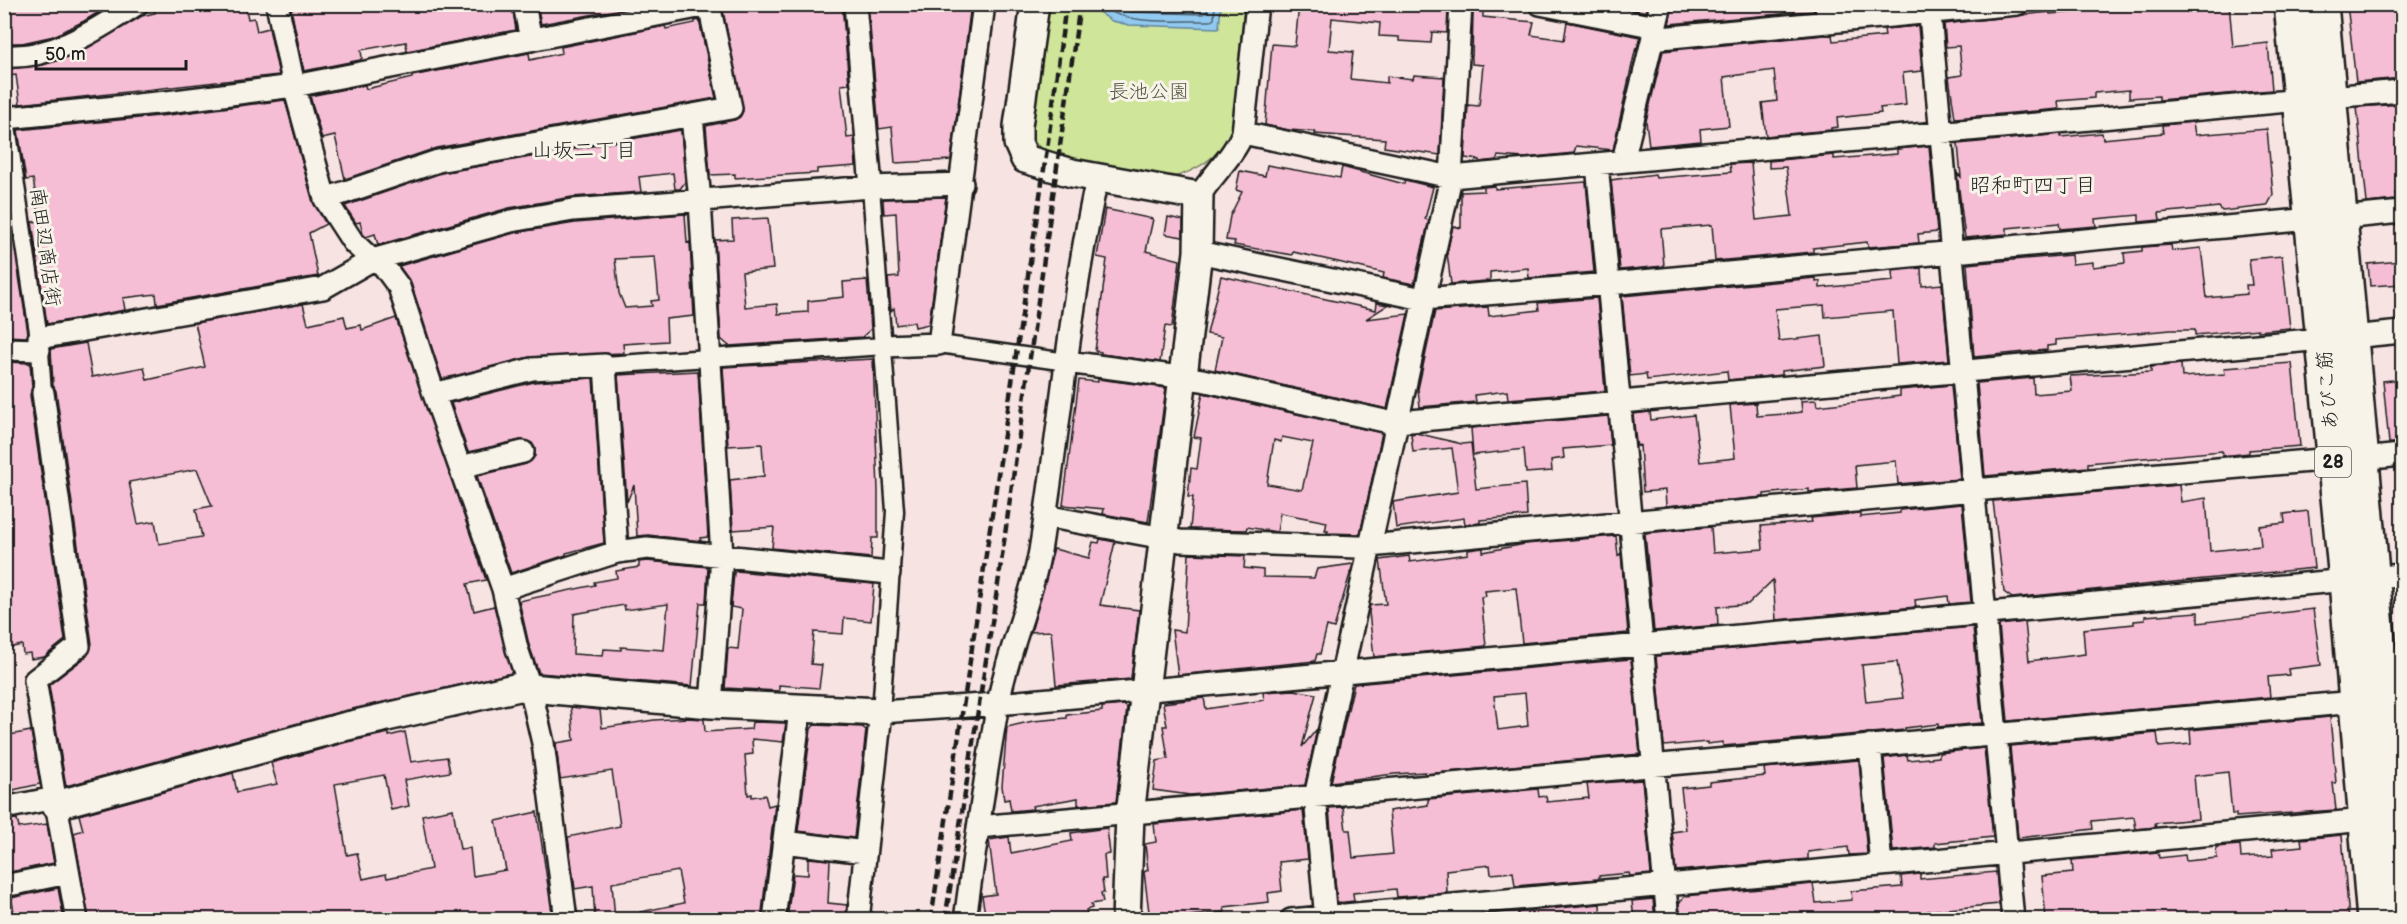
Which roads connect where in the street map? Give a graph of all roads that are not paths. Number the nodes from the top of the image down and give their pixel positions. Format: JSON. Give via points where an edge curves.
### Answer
{"nodes":[{"id":1,"x":136,"y":4,"type":"edge"},
{"id":2,"x":278,"y":4,"type":"edge"},
{"id":3,"x":524,"y":4,"type":"edge"},
{"id":4,"x":855,"y":4,"type":"edge"},
{"id":5,"x":984,"y":4,"type":"edge"},
{"id":6,"x":1035,"y":4,"type":"edge"},
{"id":7,"x":1257,"y":4,"type":"edge"},
{"id":8,"x":1461,"y":4,"type":"edge"},
{"id":9,"x":1540,"y":4,"type":"edge"},
{"id":10,"x":1661,"y":4,"type":"edge"},
{"id":11,"x":2017,"y":4,"type":"edge"},
{"id":12,"x":2291,"y":4,"type":"edge"},
{"id":13,"x":2321,"y":4,"type":"edge"},
{"id":14,"x":711,"y":5,"type":"edge"},
{"id":15,"x":1929,"y":8,"type":"edge"},
{"id":16,"x":1827,"y":14,"type":"edge"},
{"id":17,"x":1655,"y":32,"type":"junction"},
{"id":18,"x":531,"y":40,"type":"junction"},
{"id":19,"x":4,"y":56,"type":"edge"},
{"id":20,"x":294,"y":86,"type":"junction"},
{"id":21,"x":2403,"y":91,"type":"edge"},
{"id":22,"x":2315,"y":99,"type":"junction"},
{"id":23,"x":5,"y":113,"type":"edge"},
{"id":24,"x":692,"y":116,"type":"junction"},
{"id":25,"x":1941,"y":131,"type":"junction"},
{"id":26,"x":1243,"y":133,"type":"junction"},
{"id":27,"x":1623,"y":161,"type":"junction"},
{"id":28,"x":1598,"y":164,"type":"junction"},
{"id":29,"x":1451,"y":177,"type":"junction"},
{"id":30,"x":1097,"y":179,"type":"junction"},
{"id":31,"x":962,"y":184,"type":"junction"},
{"id":32,"x":871,"y":187,"type":"junction"},
{"id":33,"x":1199,"y":196,"type":"junction"},
{"id":34,"x":325,"y":199,"type":"junction"},
{"id":35,"x":700,"y":201,"type":"junction"},
{"id":36,"x":2403,"y":212,"type":"edge"},
{"id":37,"x":2325,"y":218,"type":"junction"},
{"id":38,"x":1198,"y":252,"type":"junction"},
{"id":39,"x":1952,"y":252,"type":"junction"},
{"id":40,"x":372,"y":260,"type":"junction"},
{"id":41,"x":1609,"y":284,"type":"junction"},
{"id":42,"x":1423,"y":299,"type":"junction"},
{"id":43,"x":2403,"y":332,"type":"edge"},
{"id":44,"x":2337,"y":338,"type":"junction"},
{"id":45,"x":39,"y":344,"type":"junction"},
{"id":46,"x":939,"y":344,"type":"junction"},
{"id":47,"x":884,"y":346,"type":"junction"},
{"id":48,"x":4,"y":349,"type":"edge"},
{"id":49,"x":710,"y":360,"type":"junction"},
{"id":50,"x":1067,"y":362,"type":"junction"},
{"id":51,"x":605,"y":365,"type":"junction"},
{"id":52,"x":1963,"y":372,"type":"junction"},
{"id":53,"x":1182,"y":376,"type":"junction"},
{"id":54,"x":43,"y":393,"type":"joint"},
{"id":55,"x":434,"y":394,"type":"junction"},
{"id":56,"x":1620,"y":402,"type":"junction"},
{"id":57,"x":1397,"y":422,"type":"junction"},
{"id":58,"x":524,"y":452,"type":"dead end"},
{"id":59,"x":2403,"y":455,"type":"edge"},
{"id":60,"x":2348,"y":459,"type":"junction"},
{"id":61,"x":460,"y":467,"type":"junction"},
{"id":62,"x":1974,"y":490,"type":"junction"},
{"id":63,"x":1045,"y":516,"type":"junction"},
{"id":64,"x":1631,"y":522,"type":"junction"},
{"id":65,"x":1163,"y":539,"type":"junction"},
{"id":66,"x":1368,"y":547,"type":"junction"},
{"id":67,"x":617,"y":552,"type":"junction"},
{"id":68,"x":722,"y":556,"type":"junction"},
{"id":69,"x":889,"y":573,"type":"junction"},
{"id":70,"x":2374,"y":578,"type":"edge"},
{"id":71,"x":504,"y":589,"type":"junction"},
{"id":72,"x":1985,"y":614,"type":"junction"},
{"id":73,"x":1641,"y":644,"type":"junction"},
{"id":74,"x":1341,"y":672,"type":"junction"},
{"id":75,"x":530,"y":687,"type":"junction"},
{"id":76,"x":1146,"y":691,"type":"junction"},
{"id":77,"x":2381,"y":700,"type":"edge"},
{"id":78,"x":711,"y":704,"type":"junction"},
{"id":79,"x":998,"y":704,"type":"junction"},
{"id":80,"x":800,"y":710,"type":"junction"},
{"id":81,"x":881,"y":712,"type":"junction"},
{"id":82,"x":1996,"y":735,"type":"junction"},
{"id":83,"x":1870,"y":745,"type":"junction"},
{"id":84,"x":1655,"y":767,"type":"junction"},
{"id":85,"x":1315,"y":797,"type":"junction"},
{"id":86,"x":55,"y":802,"type":"junction"},
{"id":87,"x":4,"y":808,"type":"edge"},
{"id":88,"x":1130,"y":815,"type":"junction"},
{"id":89,"x":2388,"y":819,"type":"edge"},
{"id":90,"x":978,"y":828,"type":"junction"},
{"id":91,"x":784,"y":842,"type":"junction"},
{"id":92,"x":866,"y":852,"type":"junction"},
{"id":93,"x":2006,"y":852,"type":"junction"},
{"id":94,"x":1881,"y":866,"type":"junction"},
{"id":95,"x":68,"y":873,"type":"junction"},
{"id":96,"x":1665,"y":884,"type":"junction"},
{"id":97,"x":4,"y":886,"type":"edge"},
{"id":98,"x":2403,"y":907,"type":"edge"},
{"id":99,"x":1325,"y":918,"type":"edge"},
{"id":100,"x":77,"y":920,"type":"edge"},
{"id":101,"x":566,"y":920,"type":"edge"},
{"id":102,"x":774,"y":920,"type":"edge"},
{"id":103,"x":858,"y":920,"type":"edge"},
{"id":104,"x":965,"y":920,"type":"edge"},
{"id":105,"x":1126,"y":920,"type":"edge"},
{"id":106,"x":1291,"y":920,"type":"edge"},
{"id":107,"x":1668,"y":920,"type":"edge"},
{"id":108,"x":2013,"y":920,"type":"edge"},
{"id":109,"x":2374,"y":920,"type":"edge"}],
"edges":[{"from":1,"to":19,"type":"street","via":[[81,40],[37,54]]},
{"from":2,"to":20,"type":"street"},
{"from":3,"to":18,"type":"street"},
{"from":4,"to":32,"type":"street"},
{"from":5,"to":31,"type":"street"},
{"from":6,"to":30,"type":"street","via":[[1018,143],[1025,159]]},
{"from":7,"to":26,"type":"street"},
{"from":8,"to":29,"type":"street"},
{"from":9,"to":17,"type":"street","via":[[1646,25]]},
{"from":10,"to":17,"type":"street"},
{"from":11,"to":15,"type":"street"},
{"from":12,"to":22,"type":"main road","name":"あびこ筋","number":"28"},
{"from":13,"to":22,"type":"main road","name":"あびこ筋","number":"28"},
{"from":14,"to":18,"type":"street"},
{"from":14,"to":24,"type":"street","via":[[731,108]]},
{"from":15,"to":16,"type":"street"},
{"from":15,"to":25,"type":"street"},
{"from":16,"to":17,"type":"street","via":[[1661,38]]},
{"from":17,"to":27,"type":"street"},
{"from":18,"to":20,"type":"street"},
{"from":20,"to":23,"type":"street","via":[[167,102]]},
{"from":20,"to":34,"type":"street"},
{"from":21,"to":22,"type":"street"},
{"from":22,"to":25,"type":"street"},
{"from":22,"to":37,"type":"main road","name":"あびこ筋","number":"28"},
{"from":23,"to":45,"type":"street","name":"南田辺商店街"},
{"from":24,"to":34,"type":"street","via":[[438,161]]},
{"from":24,"to":35,"type":"street"},
{"from":25,"to":27,"type":"street"},
{"from":25,"to":39,"type":"street"},
{"from":26,"to":29,"type":"street"},
{"from":26,"to":33,"type":"street","via":[[1237,147]]},
{"from":27,"to":28,"type":"street"},
{"from":28,"to":29,"type":"street"},
{"from":28,"to":41,"type":"street"},
{"from":29,"to":42,"type":"street"},
{"from":30,"to":33,"type":"street"},
{"from":30,"to":50,"type":"street"},
{"from":31,"to":32,"type":"street"},
{"from":31,"to":46,"type":"street"},
{"from":32,"to":35,"type":"street"},
{"from":32,"to":47,"type":"street"},
{"from":33,"to":38,"type":"street"},
{"from":34,"to":40,"type":"street","via":[[353,242]]},
{"from":35,"to":40,"type":"street","via":[[573,210],[511,221]]},
{"from":35,"to":49,"type":"street"},
{"from":36,"to":37,"type":"street"},
{"from":37,"to":39,"type":"street"},
{"from":37,"to":44,"type":"main road","name":"あびこ筋","number":"28"},
{"from":38,"to":42,"type":"street"},
{"from":38,"to":53,"type":"street"},
{"from":39,"to":41,"type":"street"},
{"from":39,"to":52,"type":"street"},
{"from":40,"to":45,"type":"street","via":[[323,288]]},
{"from":40,"to":55,"type":"street","via":[[382,264],[399,287]]},
{"from":41,"to":42,"type":"street"},
{"from":41,"to":56,"type":"street"},
{"from":42,"to":57,"type":"street"},
{"from":43,"to":44,"type":"street"},
{"from":44,"to":52,"type":"street"},
{"from":44,"to":60,"type":"main road","name":"あびこ筋","number":"28"},
{"from":45,"to":48,"type":"street"},
{"from":45,"to":54,"type":"street","name":"南田辺商店街"},
{"from":46,"to":47,"type":"street"},
{"from":46,"to":50,"type":"street"},
{"from":47,"to":49,"type":"street"},
{"from":47,"to":69,"type":"street","via":[[895,511]]},
{"from":49,"to":51,"type":"street"},
{"from":49,"to":68,"type":"street"},
{"from":50,"to":53,"type":"street"},
{"from":50,"to":63,"type":"street"},
{"from":51,"to":55,"type":"street","via":[[532,369]]},
{"from":51,"to":67,"type":"street"},
{"from":52,"to":56,"type":"street"},
{"from":52,"to":62,"type":"street"},
{"from":53,"to":57,"type":"street"},
{"from":53,"to":65,"type":"street"},
{"from":54,"to":86,"type":"street","via":[[79,646],[35,681]]},
{"from":55,"to":61,"type":"street"},
{"from":56,"to":57,"type":"street"},
{"from":56,"to":64,"type":"street"},
{"from":57,"to":66,"type":"street"},
{"from":58,"to":61,"type":"street"},
{"from":59,"to":60,"type":"street"},
{"from":60,"to":62,"type":"street"},
{"from":60,"to":70,"type":"main road","name":"あびこ筋","number":"28"},
{"from":61,"to":71,"type":"street"},
{"from":62,"to":64,"type":"street"},
{"from":62,"to":72,"type":"street"},
{"from":63,"to":65,"type":"street"},
{"from":63,"to":79,"type":"street","via":[[1031,591],[1012,643]]},
{"from":64,"to":66,"type":"street"},
{"from":64,"to":73,"type":"street"},
{"from":65,"to":66,"type":"street"},
{"from":65,"to":76,"type":"street"},
{"from":66,"to":74,"type":"street"},
{"from":67,"to":68,"type":"street","via":[[647,548]]},
{"from":67,"to":71,"type":"street"},
{"from":68,"to":69,"type":"street"},
{"from":68,"to":78,"type":"street"},
{"from":69,"to":81,"type":"street"},
{"from":70,"to":72,"type":"street"},
{"from":70,"to":77,"type":"main road","name":"あびこ筋","number":"28"},
{"from":71,"to":75,"type":"street"},
{"from":72,"to":73,"type":"street"},
{"from":72,"to":82,"type":"street"},
{"from":73,"to":74,"type":"street"},
{"from":73,"to":84,"type":"street"},
{"from":74,"to":76,"type":"street"},
{"from":74,"to":85,"type":"street"},
{"from":75,"to":78,"type":"street"},
{"from":75,"to":86,"type":"street","via":[[343,727]]},
{"from":75,"to":101,"type":"street","via":[[543,743]]},
{"from":76,"to":79,"type":"street"},
{"from":76,"to":88,"type":"street"},
{"from":77,"to":82,"type":"street"},
{"from":77,"to":89,"type":"main road","name":"あびこ筋","number":"28"},
{"from":78,"to":80,"type":"street"},
{"from":79,"to":81,"type":"street"},
{"from":79,"to":90,"type":"street"},
{"from":80,"to":81,"type":"street"},
{"from":80,"to":91,"type":"street"},
{"from":81,"to":92,"type":"street"},
{"from":82,"to":83,"type":"street"},
{"from":82,"to":93,"type":"street"},
{"from":83,"to":84,"type":"street"},
{"from":83,"to":94,"type":"street"},
{"from":84,"to":85,"type":"street"},
{"from":84,"to":96,"type":"street"},
{"from":85,"to":88,"type":"street"},
{"from":85,"to":99,"type":"street"},
{"from":86,"to":87,"type":"street"},
{"from":86,"to":95,"type":"street"},
{"from":88,"to":90,"type":"street"},
{"from":88,"to":105,"type":"street"},
{"from":89,"to":93,"type":"street"},
{"from":89,"to":98,"type":"main road","name":"あびこ筋","number":"28"},
{"from":89,"to":109,"type":"main road","name":"あびこ筋","number":"28"},
{"from":90,"to":104,"type":"street"},
{"from":91,"to":92,"type":"street"},
{"from":91,"to":102,"type":"street"},
{"from":92,"to":103,"type":"street"},
{"from":93,"to":94,"type":"street"},
{"from":93,"to":108,"type":"street"},
{"from":94,"to":96,"type":"street"},
{"from":95,"to":97,"type":"street"},
{"from":95,"to":100,"type":"street"},
{"from":96,"to":99,"type":"street"},
{"from":96,"to":107,"type":"street"},
{"from":99,"to":106,"type":"street"}]}
